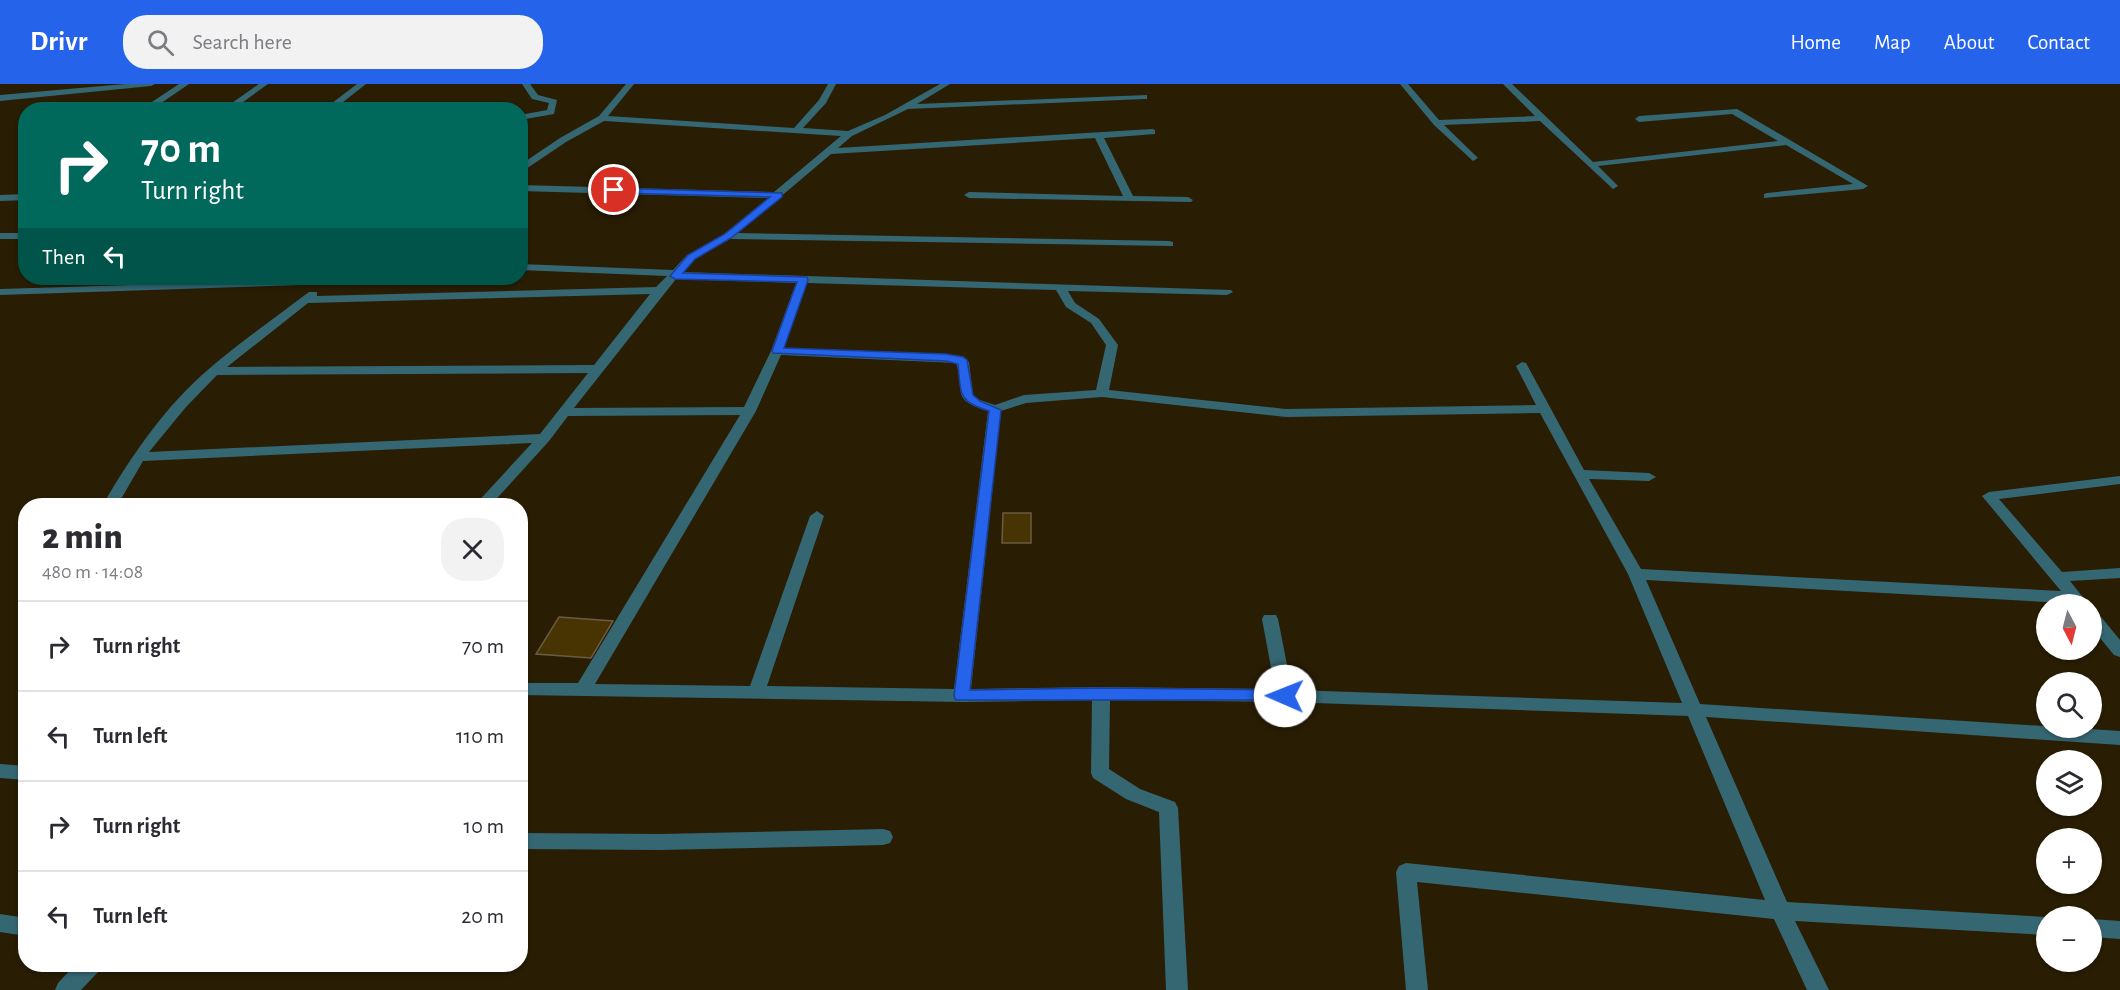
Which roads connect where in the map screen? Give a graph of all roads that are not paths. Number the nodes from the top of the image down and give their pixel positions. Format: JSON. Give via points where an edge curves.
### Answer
{"nodes":[{"id":1,"x":151,"y":84,"type":"edge"},
{"id":2,"x":185,"y":84,"type":"edge"},
{"id":3,"x":264,"y":84,"type":"edge"},
{"id":4,"x":362,"y":84,"type":"edge"},
{"id":5,"x":526,"y":84,"type":"edge"},
{"id":6,"x":630,"y":84,"type":"edge"},
{"id":7,"x":832,"y":84,"type":"edge"},
{"id":8,"x":946,"y":84,"type":"edge"},
{"id":9,"x":1404,"y":84,"type":"edge"},
{"id":10,"x":1507,"y":84,"type":"edge"},
{"id":11,"x":0,"y":98,"type":"edge"},
{"id":12,"x":1144,"y":98,"type":"dead end"},
{"id":13,"x":157,"y":102,"type":"edge"},
{"id":14,"x":238,"y":102,"type":"edge"},
{"id":15,"x":338,"y":102,"type":"edge"},
{"id":16,"x":907,"y":107,"type":"junction"},
{"id":17,"x":528,"y":117,"type":"edge"},
{"id":18,"x":602,"y":118,"type":"junction"},
{"id":19,"x":1542,"y":118,"type":"junction"},
{"id":20,"x":1639,"y":120,"type":"dead end"},
{"id":21,"x":1437,"y":123,"type":"junction"},
{"id":22,"x":797,"y":130,"type":"junction"},
{"id":23,"x":1152,"y":132,"type":"dead end"},
{"id":24,"x":849,"y":134,"type":"junction"},
{"id":25,"x":1098,"y":135,"type":"junction"},
{"id":26,"x":1790,"y":142,"type":"junction"},
{"id":27,"x":830,"y":151,"type":"junction"},
{"id":28,"x":1473,"y":158,"type":"dead end"},
{"id":29,"x":528,"y":164,"type":"edge"},
{"id":30,"x":1594,"y":164,"type":"junction"},
{"id":31,"x":1613,"y":186,"type":"dead end"},
{"id":32,"x":528,"y":188,"type":"edge"},
{"id":33,"x":778,"y":195,"type":"junction"},
{"id":34,"x":969,"y":195,"type":"dead end"},
{"id":35,"x":1767,"y":196,"type":"dead end"},
{"id":36,"x":18,"y":197,"type":"edge"},
{"id":37,"x":0,"y":198,"type":"edge"},
{"id":38,"x":1129,"y":199,"type":"junction"},
{"id":39,"x":1188,"y":200,"type":"dead end"},
{"id":40,"x":0,"y":236,"type":"edge"},
{"id":41,"x":18,"y":236,"type":"edge"},
{"id":42,"x":728,"y":236,"type":"junction"},
{"id":43,"x":1170,"y":244,"type":"dead end"},
{"id":44,"x":528,"y":267,"type":"edge"},
{"id":45,"x":676,"y":274,"type":"junction"},
{"id":46,"x":803,"y":280,"type":"junction"},
{"id":47,"x":192,"y":285,"type":"edge"},
{"id":48,"x":324,"y":285,"type":"edge"},
{"id":49,"x":1061,"y":289,"type":"junction"},
{"id":50,"x":659,"y":290,"type":"junction"},
{"id":51,"x":0,"y":292,"type":"edge"},
{"id":52,"x":1227,"y":292,"type":"dead end"},
{"id":53,"x":305,"y":300,"type":"junction"},
{"id":54,"x":777,"y":351,"type":"junction"},
{"id":55,"x":1522,"y":366,"type":"dead end"},
{"id":56,"x":597,"y":369,"type":"junction"},
{"id":57,"x":214,"y":371,"type":"junction"},
{"id":58,"x":1102,"y":393,"type":"junction"},
{"id":59,"x":1544,"y":409,"type":"junction"},
{"id":60,"x":995,"y":410,"type":"junction"},
{"id":61,"x":749,"y":411,"type":"junction"},
{"id":62,"x":563,"y":412,"type":"junction"},
{"id":63,"x":544,"y":438,"type":"junction"},
{"id":64,"x":138,"y":457,"type":"junction"},
{"id":65,"x":1580,"y":474,"type":"junction"},
{"id":66,"x":1649,"y":477,"type":"dead end"},
{"id":67,"x":2120,"y":480,"type":"edge"},
{"id":68,"x":114,"y":498,"type":"edge"},
{"id":69,"x":488,"y":498,"type":"edge"},
{"id":70,"x":817,"y":516,"type":"dead end"},
{"id":71,"x":1636,"y":573,"type":"junction"},
{"id":72,"x":2120,"y":573,"type":"edge"},
{"id":73,"x":2058,"y":577,"type":"junction"},
{"id":74,"x":2072,"y":594,"type":"edge"},
{"id":75,"x":2036,"y":598,"type":"edge"},
{"id":76,"x":1270,"y":620,"type":"dead end"},
{"id":77,"x":2102,"y":629,"type":"edge"},
{"id":78,"x":2120,"y":651,"type":"edge"},
{"id":79,"x":528,"y":689,"type":"edge"},
{"id":80,"x":583,"y":690,"type":"junction"},
{"id":81,"x":756,"y":693,"type":"junction"},
{"id":82,"x":1101,"y":693,"type":"junction"},
{"id":83,"x":962,"y":696,"type":"junction"},
{"id":84,"x":1285,"y":696,"type":"junction"},
{"id":85,"x":1695,"y":710,"type":"junction"},
{"id":86,"x":2120,"y":738,"type":"edge"},
{"id":87,"x":0,"y":771,"type":"edge"},
{"id":88,"x":18,"y":772,"type":"edge"},
{"id":89,"x":883,"y":837,"type":"dead end"},
{"id":90,"x":528,"y":841,"type":"edge"},
{"id":91,"x":1780,"y":911,"type":"junction"},
{"id":92,"x":0,"y":924,"type":"edge"},
{"id":93,"x":2036,"y":925,"type":"edge"},
{"id":94,"x":18,"y":926,"type":"edge"},
{"id":95,"x":2102,"y":929,"type":"edge"},
{"id":96,"x":2120,"y":930,"type":"edge"},
{"id":97,"x":83,"y":972,"type":"edge"},
{"id":98,"x":66,"y":990,"type":"edge"},
{"id":99,"x":1177,"y":990,"type":"edge"},
{"id":100,"x":1417,"y":990,"type":"edge"},
{"id":101,"x":1818,"y":990,"type":"edge"}],
"edges":[{"from":1,"to":11,"type":"street"},
{"from":2,"to":13,"type":"street"},
{"from":3,"to":14,"type":"street"},
{"from":4,"to":15,"type":"street"},
{"from":5,"to":17,"type":"street","via":[[535,97],[554,102],[551,112]]},
{"from":6,"to":18,"type":"street"},
{"from":7,"to":22,"type":"street","via":[[823,101]]},
{"from":8,"to":16,"type":"street"},
{"from":9,"to":21,"type":"street"},
{"from":10,"to":19,"type":"street"},
{"from":12,"to":16,"type":"street"},
{"from":16,"to":24,"type":"street"},
{"from":18,"to":22,"type":"street"},
{"from":18,"to":29,"type":"street"},
{"from":19,"to":21,"type":"street"},
{"from":19,"to":30,"type":"street"},
{"from":20,"to":26,"type":"street","via":[[1734,111]]},
{"from":21,"to":28,"type":"street"},
{"from":22,"to":24,"type":"street"},
{"from":23,"to":25,"type":"street"},
{"from":24,"to":27,"type":"street"},
{"from":25,"to":27,"type":"street"},
{"from":25,"to":38,"type":"street"},
{"from":26,"to":30,"type":"street"},
{"from":26,"to":35,"type":"street","via":[[1863,186]]},
{"from":27,"to":33,"type":"street"},
{"from":30,"to":31,"type":"street"},
{"from":32,"to":33,"type":"street"},
{"from":33,"to":42,"type":"street"},
{"from":34,"to":38,"type":"street"},
{"from":36,"to":37,"type":"street"},
{"from":38,"to":39,"type":"street"},
{"from":40,"to":41,"type":"street"},
{"from":42,"to":43,"type":"street"},
{"from":42,"to":45,"type":"street","via":[[692,257]]},
{"from":44,"to":45,"type":"street"},
{"from":45,"to":46,"type":"street"},
{"from":45,"to":50,"type":"street"},
{"from":46,"to":49,"type":"street"},
{"from":46,"to":54,"type":"street"},
{"from":47,"to":51,"type":"street"},
{"from":48,"to":53,"type":"street"},
{"from":49,"to":52,"type":"street"},
{"from":49,"to":58,"type":"street","via":[[1070,305],[1095,321],[1112,345]]},
{"from":50,"to":53,"type":"street"},
{"from":50,"to":56,"type":"street"},
{"from":53,"to":57,"type":"street"},
{"from":54,"to":60,"type":"street","via":[[959,359],[963,362],[967,396]]},
{"from":54,"to":61,"type":"street"},
{"from":55,"to":59,"type":"street"},
{"from":56,"to":57,"type":"street"},
{"from":56,"to":62,"type":"street"},
{"from":57,"to":64,"type":"street"},
{"from":58,"to":59,"type":"street","via":[[1286,413]]},
{"from":58,"to":60,"type":"street","via":[[1023,399]]},
{"from":59,"to":65,"type":"street"},
{"from":60,"to":83,"type":"street"},
{"from":61,"to":62,"type":"street"},
{"from":61,"to":80,"type":"street"},
{"from":62,"to":63,"type":"street"},
{"from":63,"to":64,"type":"street"},
{"from":63,"to":69,"type":"street"},
{"from":64,"to":68,"type":"street"},
{"from":65,"to":66,"type":"street"},
{"from":65,"to":71,"type":"street"},
{"from":67,"to":73,"type":"street","via":[[1989,496]]},
{"from":70,"to":81,"type":"street"},
{"from":71,"to":75,"type":"street"},
{"from":71,"to":85,"type":"street"},
{"from":72,"to":73,"type":"street"},
{"from":73,"to":74,"type":"street"},
{"from":76,"to":84,"type":"street"},
{"from":77,"to":78,"type":"street"},
{"from":79,"to":80,"type":"street"},
{"from":80,"to":81,"type":"street"},
{"from":81,"to":83,"type":"street"},
{"from":82,"to":83,"type":"street"},
{"from":82,"to":84,"type":"street"},
{"from":82,"to":99,"type":"street","via":[[1101,772],[1133,794],[1168,808]]},
{"from":84,"to":85,"type":"street"},
{"from":85,"to":86,"type":"street"},
{"from":85,"to":91,"type":"street"},
{"from":87,"to":88,"type":"street"},
{"from":89,"to":90,"type":"street"},
{"from":91,"to":93,"type":"street"},
{"from":91,"to":100,"type":"street","via":[[1406,872]]},
{"from":91,"to":101,"type":"street"},
{"from":92,"to":94,"type":"street"},
{"from":95,"to":96,"type":"street"},
{"from":97,"to":98,"type":"street"}]}
